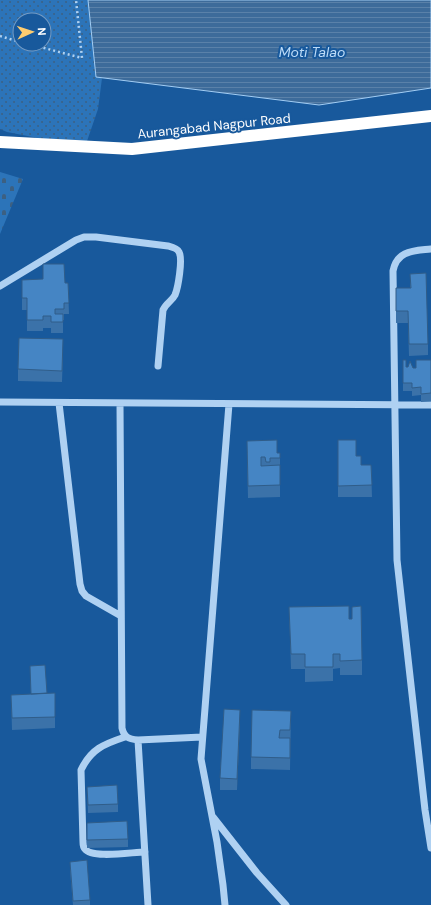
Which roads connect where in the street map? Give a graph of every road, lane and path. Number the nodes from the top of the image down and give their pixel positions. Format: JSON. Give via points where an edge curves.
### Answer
{"nodes":[{"id":1,"x":76,"y":0,"type":"edge"},
{"id":2,"x":0,"y":36,"type":"edge"},
{"id":3,"x":12,"y":40,"type":"edge"},
{"id":4,"x":52,"y":50,"type":"edge"},
{"id":5,"x":431,"y":116,"type":"edge"},
{"id":6,"x":0,"y":142,"type":"edge"},
{"id":7,"x":431,"y":249,"type":"edge"},
{"id":8,"x":0,"y":286,"type":"edge"},
{"id":9,"x":158,"y":366,"type":"dead end"},
{"id":10,"x":0,"y":402,"type":"edge"},
{"id":11,"x":59,"y":403,"type":"junction"},
{"id":12,"x":120,"y":403,"type":"junction"},
{"id":13,"x":229,"y":404,"type":"junction"},
{"id":14,"x":395,"y":404,"type":"junction"},
{"id":15,"x":431,"y":405,"type":"edge"},
{"id":16,"x":121,"y":616,"type":"junction"},
{"id":17,"x":125,"y":737,"type":"junction"},
{"id":18,"x":202,"y":737,"type":"junction"},
{"id":19,"x":138,"y":740,"type":"junction"},
{"id":20,"x":211,"y":815,"type":"junction"},
{"id":21,"x":431,"y":848,"type":"edge"},
{"id":22,"x":145,"y":852,"type":"junction"},
{"id":23,"x":148,"y":905,"type":"edge"},
{"id":24,"x":225,"y":905,"type":"edge"},
{"id":25,"x":286,"y":905,"type":"edge"}],
"edges":[{"from":1,"to":4,"type":"path","via":[[82,58]]},
{"from":2,"to":3,"type":"path"},
{"from":5,"to":6,"type":"highway","name":"Aurangabad Nagpur Road","via":[[132,149]]},
{"from":7,"to":14,"type":"street","via":[[408,252],[396,260],[394,265]]},
{"from":8,"to":9,"type":"street","via":[[84,237],[176,248],[180,260],[176,290],[163,310]]},
{"from":10,"to":11,"type":"street"},
{"from":11,"to":12,"type":"street"},
{"from":11,"to":16,"type":"street","via":[[82,591],[86,596]]},
{"from":12,"to":13,"type":"street"},
{"from":12,"to":16,"type":"street"},
{"from":13,"to":14,"type":"street"},
{"from":13,"to":18,"type":"street"},
{"from":14,"to":15,"type":"street"},
{"from":14,"to":21,"type":"street","via":[[397,560]]},
{"from":16,"to":17,"type":"street","via":[[122,728]]},
{"from":17,"to":19,"type":"street"},
{"from":17,"to":22,"type":"street","via":[[94,751],[81,770],[83,842],[85,849],[100,855]]},
{"from":18,"to":19,"type":"street"},
{"from":18,"to":20,"type":"street","via":[[200,759]]},
{"from":19,"to":22,"type":"street"},
{"from":20,"to":24,"type":"street"},
{"from":20,"to":25,"type":"street"},
{"from":22,"to":23,"type":"street"}]}
